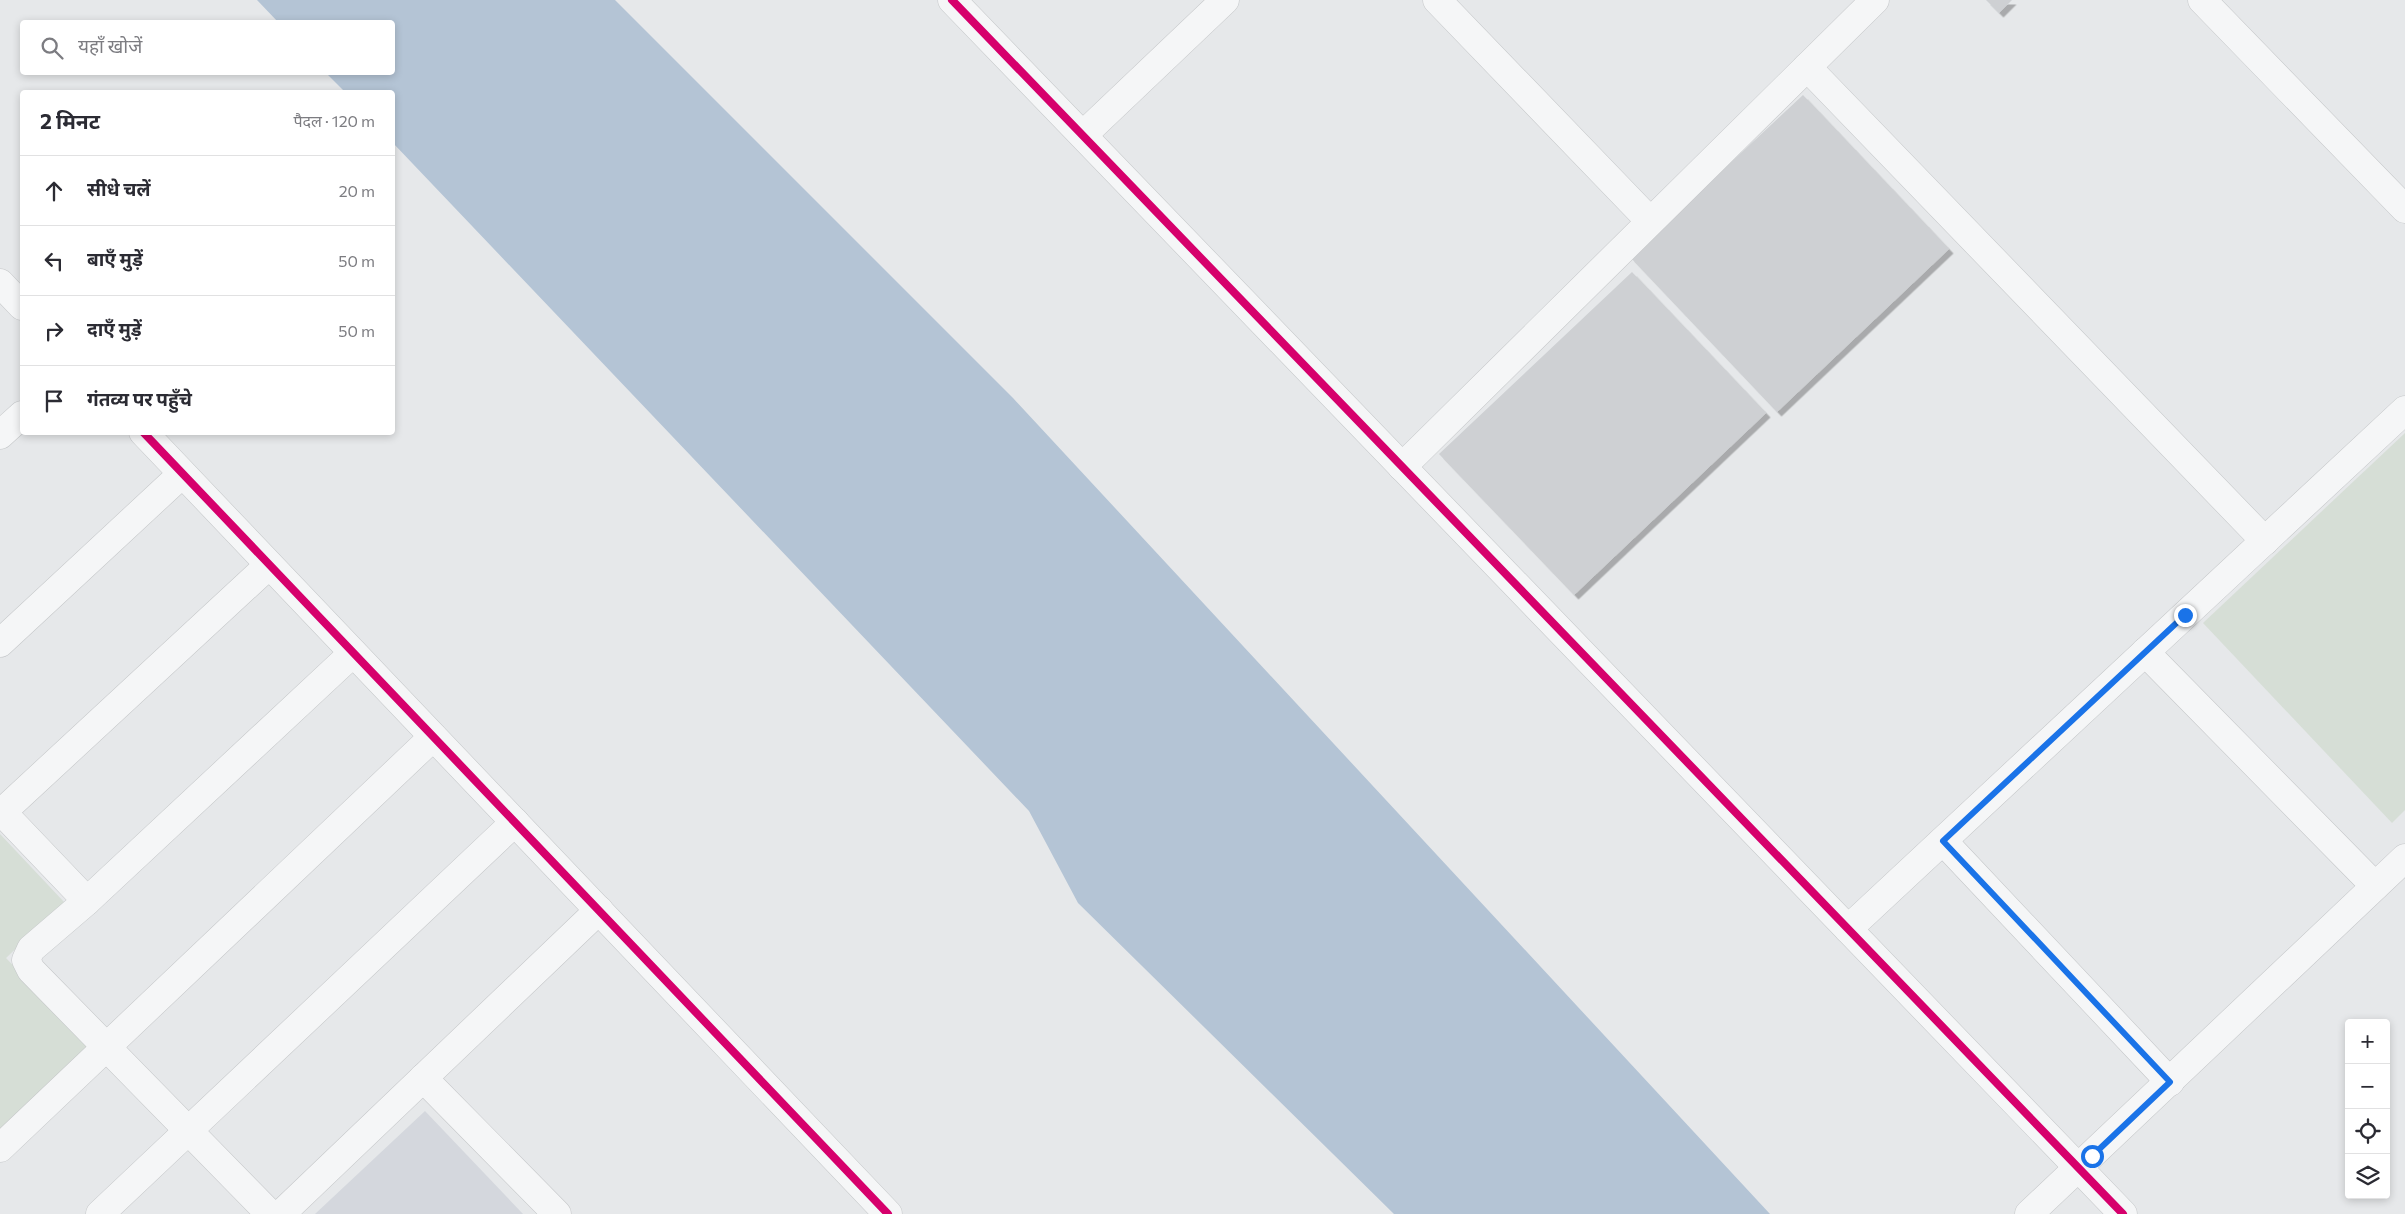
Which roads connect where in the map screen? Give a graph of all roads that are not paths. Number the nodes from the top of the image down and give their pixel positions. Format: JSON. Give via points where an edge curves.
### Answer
{"nodes":[{"id":1,"x":952,"y":0,"type":"edge"},
{"id":2,"x":1226,"y":0,"type":"edge"},
{"id":3,"x":1437,"y":0,"type":"edge"},
{"id":4,"x":1875,"y":0,"type":"edge"},
{"id":5,"x":2202,"y":0,"type":"edge"},
{"id":6,"x":1807,"y":67,"type":"junction"},
{"id":7,"x":1083,"y":135,"type":"junction"},
{"id":8,"x":2405,"y":208,"type":"edge"},
{"id":9,"x":1650,"y":221,"type":"junction"},
{"id":10,"x":0,"y":283,"type":"edge"},
{"id":11,"x":20,"y":304,"type":"edge"},
{"id":12,"x":2405,"y":410,"type":"edge"},
{"id":13,"x":20,"y":416,"type":"edge"},
{"id":14,"x":146,"y":435,"type":"edge"},
{"id":15,"x":0,"y":436,"type":"edge"},
{"id":16,"x":1402,"y":467,"type":"junction"},
{"id":17,"x":182,"y":474,"type":"junction"},
{"id":18,"x":2265,"y":540,"type":"junction"},
{"id":19,"x":269,"y":565,"type":"junction"},
{"id":20,"x":0,"y":643,"type":"edge"},
{"id":21,"x":2145,"y":652,"type":"junction"},
{"id":22,"x":353,"y":653,"type":"junction"},
{"id":23,"x":432,"y":737,"type":"junction"},
{"id":24,"x":1,"y":813,"type":"edge"},
{"id":25,"x":514,"y":822,"type":"junction"},
{"id":26,"x":1943,"y":841,"type":"junction"},
{"id":27,"x":2405,"y":858,"type":"edge"},
{"id":28,"x":2375,"y":886,"type":"junction"},
{"id":29,"x":87,"y":901,"type":"junction"},
{"id":30,"x":599,"y":910,"type":"junction"},
{"id":31,"x":1848,"y":929,"type":"junction"},
{"id":32,"x":107,"y":1046,"type":"junction"},
{"id":33,"x":423,"y":1078,"type":"junction"},
{"id":34,"x":2170,"y":1082,"type":"junction"},
{"id":35,"x":189,"y":1130,"type":"junction"},
{"id":36,"x":0,"y":1148,"type":"edge"},
{"id":37,"x":2079,"y":1168,"type":"junction"},
{"id":38,"x":100,"y":1214,"type":"edge"},
{"id":39,"x":270,"y":1214,"type":"edge"},
{"id":40,"x":281,"y":1214,"type":"edge"},
{"id":41,"x":557,"y":1214,"type":"edge"},
{"id":42,"x":888,"y":1214,"type":"edge"},
{"id":43,"x":2029,"y":1214,"type":"edge"},
{"id":44,"x":2123,"y":1214,"type":"edge"}],
"edges":[{"from":1,"to":7,"type":"street"},
{"from":2,"to":7,"type":"street"},
{"from":3,"to":9,"type":"street"},
{"from":4,"to":6,"type":"street"},
{"from":5,"to":8,"type":"street"},
{"from":6,"to":9,"type":"street"},
{"from":6,"to":18,"type":"street"},
{"from":7,"to":16,"type":"street"},
{"from":9,"to":16,"type":"street"},
{"from":10,"to":11,"type":"street"},
{"from":12,"to":18,"type":"street"},
{"from":13,"to":15,"type":"street"},
{"from":14,"to":17,"type":"street"},
{"from":16,"to":31,"type":"street"},
{"from":17,"to":19,"type":"street"},
{"from":17,"to":20,"type":"street"},
{"from":18,"to":21,"type":"street"},
{"from":19,"to":22,"type":"street"},
{"from":19,"to":24,"type":"street"},
{"from":21,"to":26,"type":"street"},
{"from":21,"to":28,"type":"street"},
{"from":22,"to":23,"type":"street"},
{"from":22,"to":29,"type":"street"},
{"from":23,"to":25,"type":"street"},
{"from":23,"to":32,"type":"street"},
{"from":24,"to":29,"type":"street"},
{"from":25,"to":30,"type":"street"},
{"from":25,"to":35,"type":"street"},
{"from":26,"to":31,"type":"street"},
{"from":26,"to":34,"type":"street"},
{"from":27,"to":28,"type":"street"},
{"from":28,"to":34,"type":"street"},
{"from":29,"to":32,"type":"street","via":[[31,949],[26,960],[31,970]]},
{"from":30,"to":33,"type":"street"},
{"from":30,"to":42,"type":"street"},
{"from":31,"to":37,"type":"street"},
{"from":32,"to":35,"type":"street"},
{"from":32,"to":36,"type":"street"},
{"from":33,"to":40,"type":"street"},
{"from":33,"to":41,"type":"street"},
{"from":34,"to":37,"type":"street"},
{"from":35,"to":38,"type":"street"},
{"from":35,"to":39,"type":"street"},
{"from":37,"to":43,"type":"street"},
{"from":37,"to":44,"type":"street"}]}
